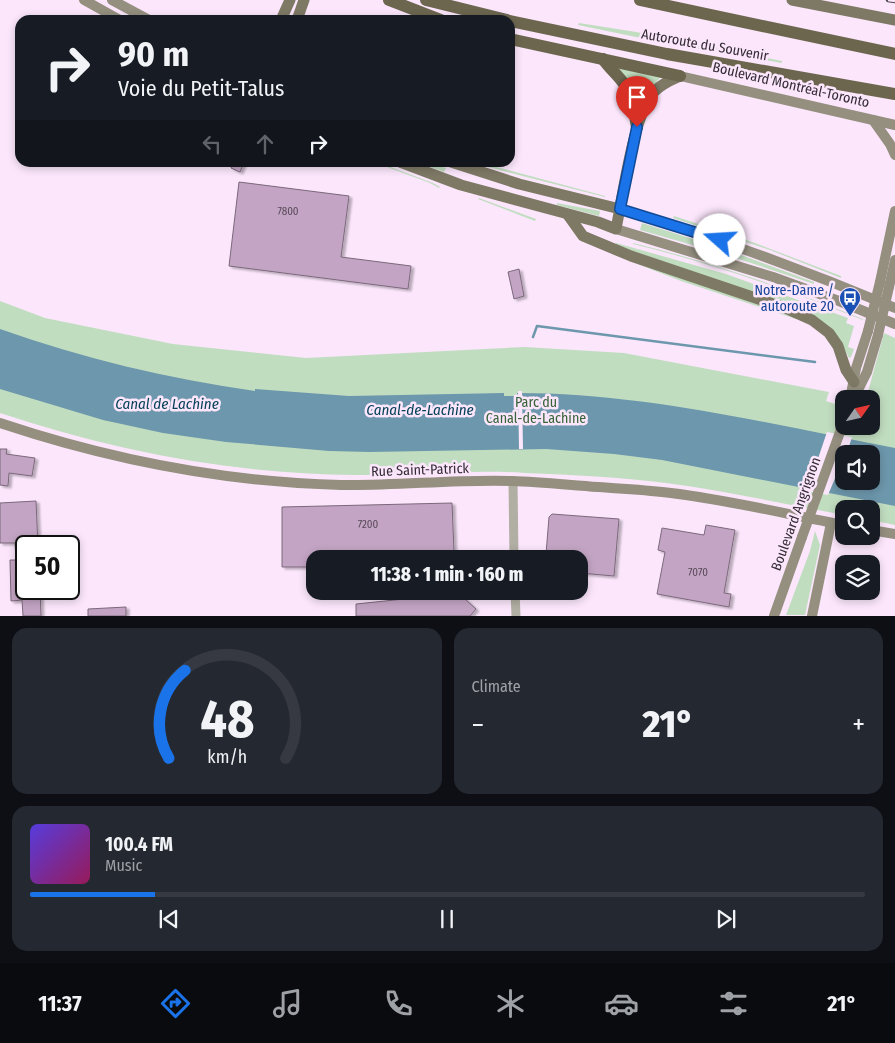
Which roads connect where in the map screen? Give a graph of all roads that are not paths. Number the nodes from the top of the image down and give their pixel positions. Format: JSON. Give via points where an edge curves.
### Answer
{"nodes":[{"id":1,"x":84,"y":0,"type":"edge"},
{"id":2,"x":112,"y":0,"type":"edge"},
{"id":3,"x":290,"y":0,"type":"edge"},
{"id":4,"x":304,"y":0,"type":"edge"},
{"id":5,"x":389,"y":0,"type":"edge"},
{"id":6,"x":426,"y":0,"type":"edge"},
{"id":7,"x":640,"y":0,"type":"edge"},
{"id":8,"x":792,"y":0,"type":"edge"},
{"id":9,"x":111,"y":15,"type":"edge"},
{"id":10,"x":140,"y":15,"type":"edge"},
{"id":11,"x":283,"y":15,"type":"edge"},
{"id":12,"x":299,"y":15,"type":"edge"},
{"id":13,"x":428,"y":15,"type":"edge"},
{"id":14,"x":488,"y":15,"type":"edge"},
{"id":15,"x":895,"y":20,"type":"edge"},
{"id":16,"x":515,"y":21,"type":"edge"},
{"id":17,"x":515,"y":40,"type":"edge"},
{"id":18,"x":895,"y":54,"type":"edge"},
{"id":19,"x":603,"y":59,"type":"junction"},
{"id":20,"x":680,"y":76,"type":"junction"},
{"id":21,"x":895,"y":94,"type":"edge"},
{"id":22,"x":873,"y":120,"type":"junction"},
{"id":23,"x":895,"y":125,"type":"edge"},
{"id":24,"x":637,"y":127,"type":"junction"},
{"id":25,"x":895,"y":155,"type":"edge"},
{"id":26,"x":413,"y":167,"type":"edge"},
{"id":27,"x":466,"y":167,"type":"edge"},
{"id":28,"x":620,"y":209,"type":"junction"},
{"id":29,"x":895,"y":211,"type":"edge"},
{"id":30,"x":568,"y":214,"type":"junction"},
{"id":31,"x":616,"y":228,"type":"junction"},
{"id":32,"x":895,"y":260,"type":"edge"},
{"id":33,"x":885,"y":284,"type":"junction"},
{"id":34,"x":895,"y":308,"type":"edge"},
{"id":35,"x":895,"y":324,"type":"edge"},
{"id":36,"x":873,"y":333,"type":"junction"},
{"id":37,"x":854,"y":382,"type":"junction"},
{"id":38,"x":853,"y":390,"type":"edge"},
{"id":39,"x":857,"y":390,"type":"edge"},
{"id":40,"x":2,"y":426,"type":"edge"},
{"id":41,"x":839,"y":435,"type":"edge"},
{"id":42,"x":513,"y":481,"type":"junction"},
{"id":43,"x":832,"y":523,"type":"junction"},
{"id":44,"x":835,"y":524,"type":"edge"},
{"id":45,"x":880,"y":532,"type":"edge"},
{"id":46,"x":895,"y":534,"type":"edge"},
{"id":47,"x":514,"y":550,"type":"edge"},
{"id":48,"x":515,"y":600,"type":"edge"},
{"id":49,"x":516,"y":616,"type":"edge"},
{"id":50,"x":774,"y":616,"type":"edge"},
{"id":51,"x":812,"y":616,"type":"edge"}],
"edges":[{"from":1,"to":9,"type":"main road"},
{"from":2,"to":10,"type":"main road"},
{"from":3,"to":11,"type":"main road"},
{"from":4,"to":12,"type":"main road"},
{"from":5,"to":13,"type":"highway"},
{"from":6,"to":14,"type":"highway","name":"Autoroute du Souvenir"},
{"from":7,"to":18,"type":"highway","name":"Autoroute du Souvenir"},
{"from":8,"to":15,"type":"main road"},
{"from":16,"to":21,"type":"highway","name":"Autoroute du Souvenir","via":[[667,54]]},
{"from":17,"to":19,"type":"highway"},
{"from":19,"to":20,"type":"highway"},
{"from":19,"to":24,"type":"highway","via":[[628,92]]},
{"from":20,"to":22,"type":"main road","name":"Boulevard Montréal-Toronto"},
{"from":20,"to":24,"type":"main road","via":[[654,93]]},
{"from":22,"to":23,"type":"main road","name":"Boulevard Montréal-Toronto"},
{"from":22,"to":25,"type":"main road"},
{"from":24,"to":28,"type":"main road"},
{"from":26,"to":30,"type":"main road","via":[[461,185]]},
{"from":27,"to":28,"type":"main road","via":[[519,184]]},
{"from":28,"to":31,"type":"main road"},
{"from":28,"to":34,"type":"main road","via":[[759,254]]},
{"from":29,"to":33,"type":"main road"},
{"from":30,"to":31,"type":"main road"},
{"from":30,"to":37,"type":"main road","via":[[583,236],[812,320],[833,340]]},
{"from":31,"to":35,"type":"main road","via":[[773,277]]},
{"from":32,"to":33,"type":"main road"},
{"from":33,"to":36,"type":"main road","bridge":true},
{"from":36,"to":37,"type":"main road"},
{"from":36,"to":39,"type":"main road","via":[[867,372]]},
{"from":37,"to":38,"type":"main road"},
{"from":40,"to":42,"type":"main road","name":"Rue Saint-Patrick","via":[[129,460],[238,478],[361,485]]},
{"from":41,"to":50,"type":"main road","name":"Boulevard Angrignon","bridge":true},
{"from":42,"to":43,"type":"main road","name":"Rue Saint-Patrick","via":[[670,493]]},
{"from":42,"to":47,"type":"street"},
{"from":43,"to":44,"type":"main road","name":"Rue Saint-Patrick"},
{"from":43,"to":51,"type":"main road"},
{"from":45,"to":46,"type":"main road"},
{"from":48,"to":49,"type":"street"}]}
